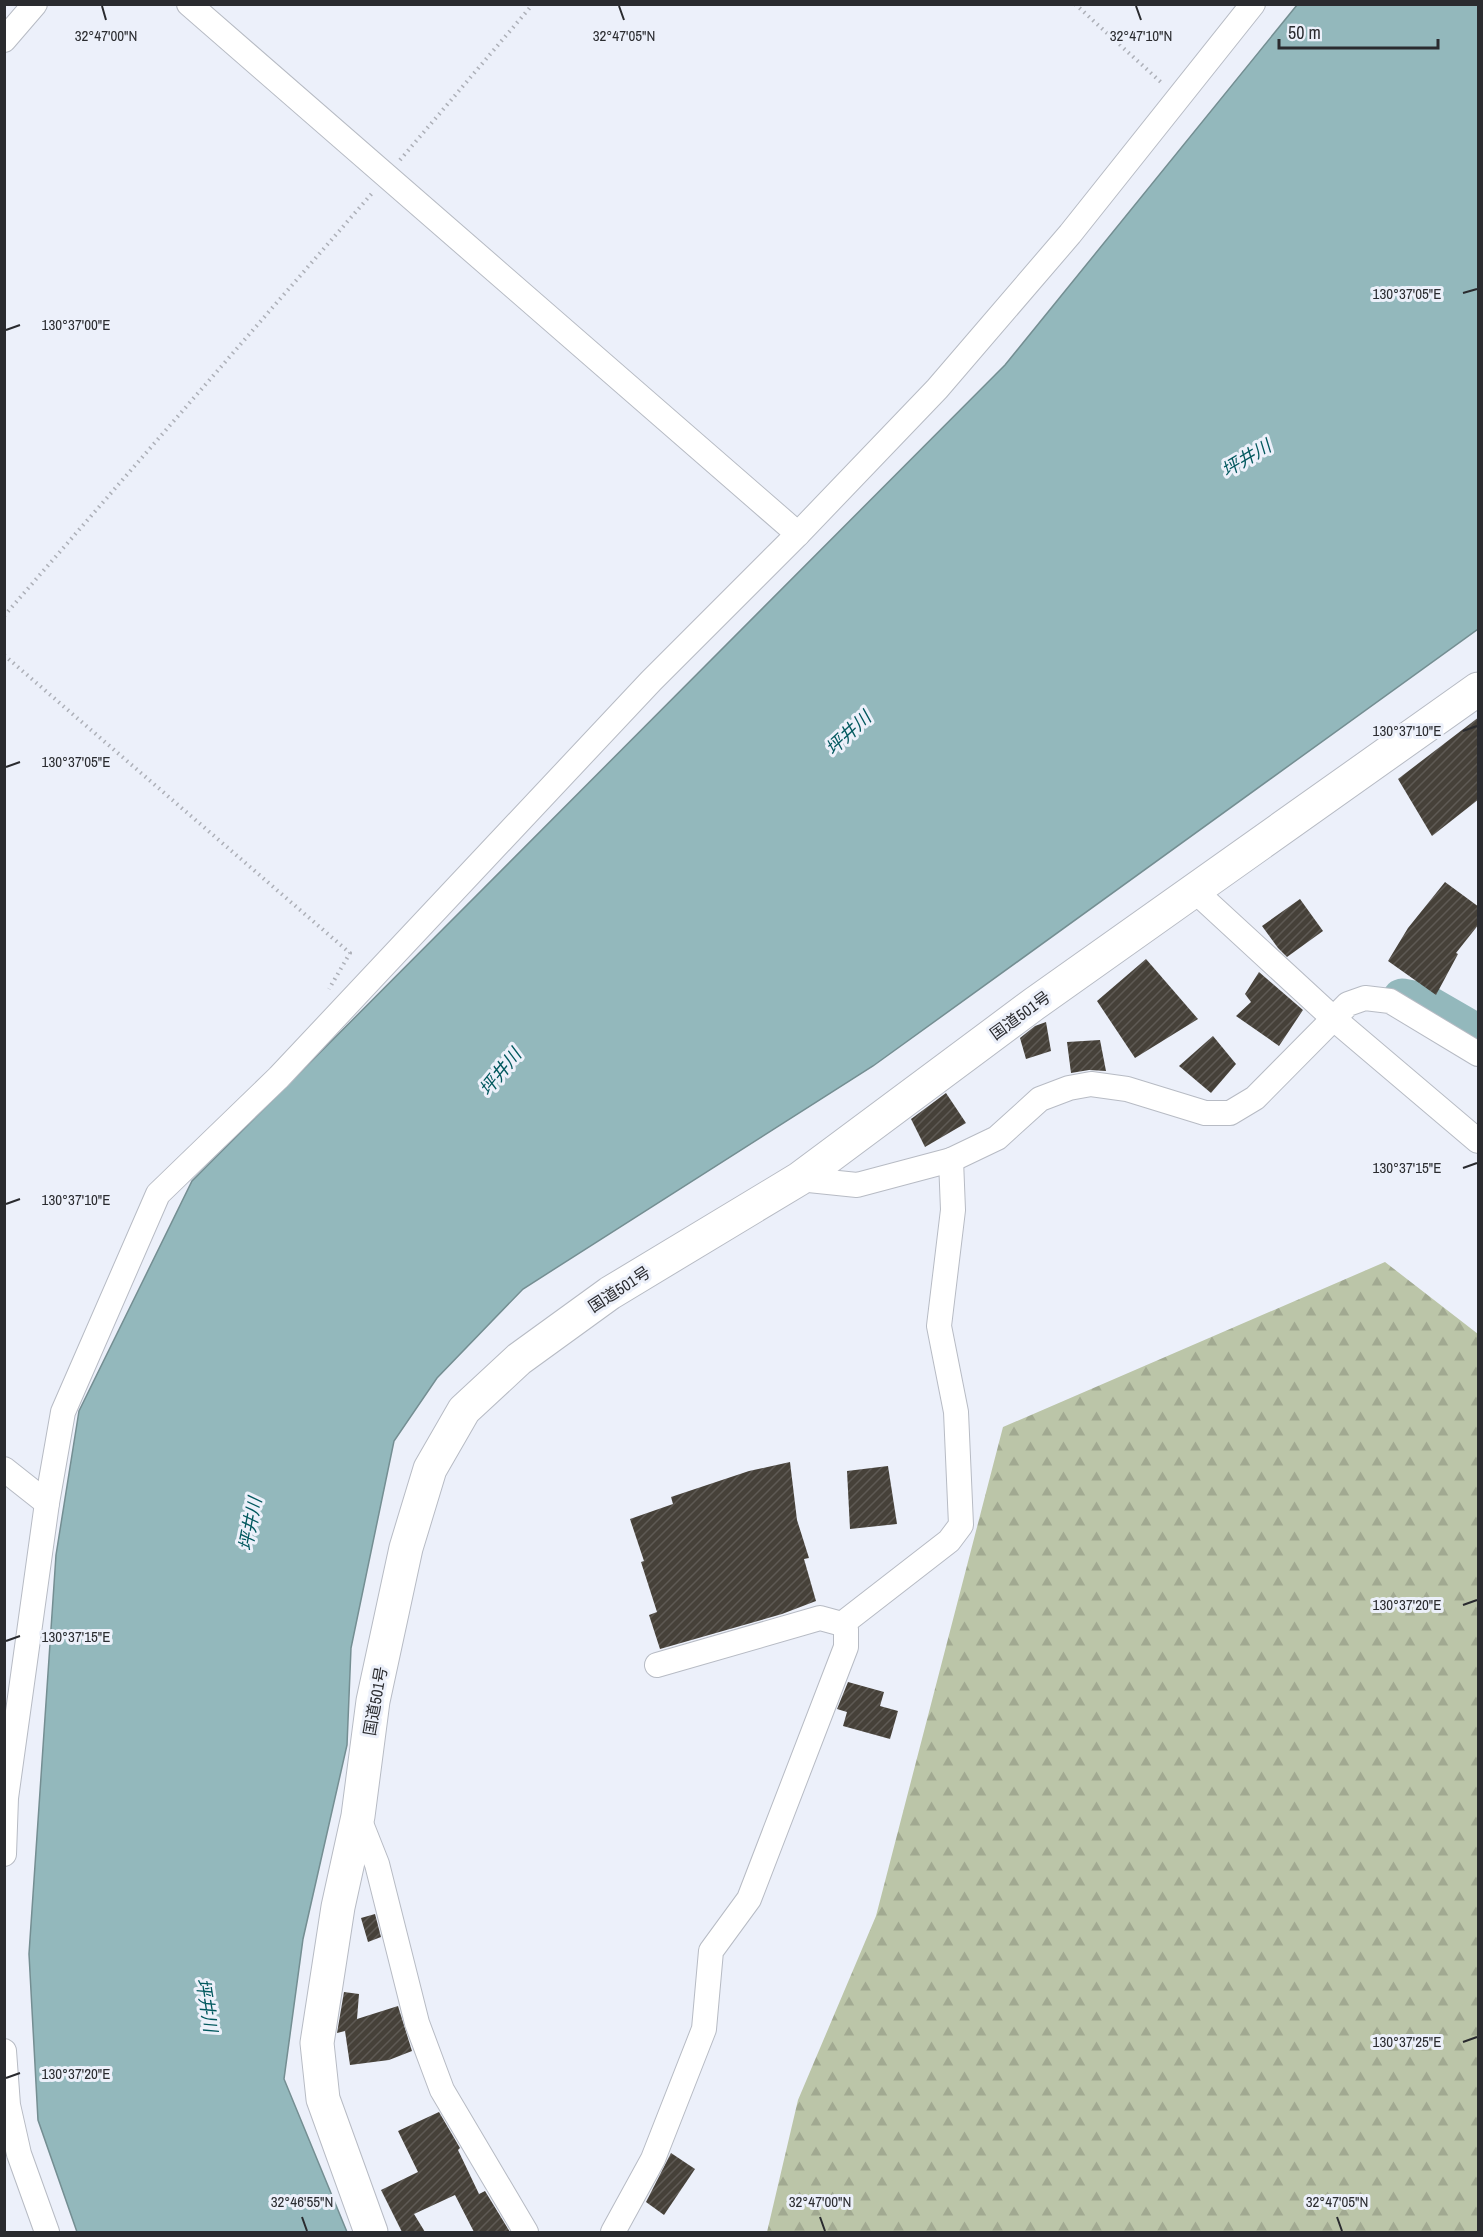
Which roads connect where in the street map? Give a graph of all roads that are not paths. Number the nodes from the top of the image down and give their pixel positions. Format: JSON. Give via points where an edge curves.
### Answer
{"nodes":[{"id":1,"x":34,"y":4,"type":"edge"},
{"id":2,"x":189,"y":4,"type":"edge"},
{"id":3,"x":1253,"y":4,"type":"edge"},
{"id":4,"x":4,"y":40,"type":"edge"},
{"id":5,"x":798,"y":534,"type":"junction"},
{"id":6,"x":1479,"y":689,"type":"edge"},
{"id":7,"x":1195,"y":891,"type":"junction"},
{"id":8,"x":1333,"y":1018,"type":"junction"},
{"id":9,"x":1479,"y":1054,"type":"edge"},
{"id":10,"x":1479,"y":1141,"type":"edge"},
{"id":11,"x":951,"y":1160,"type":"junction"},
{"id":12,"x":799,"y":1179,"type":"junction"},
{"id":13,"x":4,"y":1469,"type":"edge"},
{"id":14,"x":47,"y":1503,"type":"junction"},
{"id":15,"x":842,"y":1624,"type":"junction"},
{"id":16,"x":657,"y":1665,"type":"dead end"},
{"id":17,"x":358,"y":1816,"type":"junction"},
{"id":18,"x":4,"y":1854,"type":"edge"},
{"id":19,"x":4,"y":2051,"type":"edge"},
{"id":20,"x":47,"y":2232,"type":"edge"},
{"id":21,"x":371,"y":2232,"type":"edge"},
{"id":22,"x":526,"y":2232,"type":"edge"},
{"id":23,"x":613,"y":2232,"type":"edge"}],
"edges":[{"from":1,"to":4,"type":"street"},
{"from":2,"to":5,"type":"street"},
{"from":3,"to":5,"type":"street","via":[[1070,234],[937,389]]},
{"from":5,"to":14,"type":"street","via":[[651,681],[279,1077],[158,1194],[63,1412]]},
{"from":6,"to":7,"type":"highway","name":"国道501号"},
{"from":7,"to":8,"type":"street"},
{"from":7,"to":12,"type":"highway","name":"国道501号","via":[[1034,1004]]},
{"from":8,"to":9,"type":"street","via":[[1348,1004],[1365,998],[1390,1001]]},
{"from":8,"to":10,"type":"street"},
{"from":8,"to":11,"type":"street","via":[[1255,1098],[1230,1113],[1205,1113],[1126,1089],[1091,1084],[1040,1099],[998,1138]]},
{"from":11,"to":12,"type":"street","via":[[857,1185]]},
{"from":11,"to":15,"type":"street","via":[[953,1210],[939,1326],[956,1412],[961,1525],[950,1541]]},
{"from":12,"to":17,"type":"highway","name":"国道501号","via":[[610,1293],[519,1359],[464,1410],[430,1469],[406,1548],[374,1701]]},
{"from":13,"to":14,"type":"street"},
{"from":14,"to":18,"type":"street","via":[[6,1798]]},
{"from":15,"to":16,"type":"street","via":[[820,1618]]},
{"from":15,"to":23,"type":"street","via":[[846,1629],[846,1647],[749,1899],[711,1951],[704,2029],[653,2159]]},
{"from":17,"to":21,"type":"highway","name":"国道501号","via":[[338,1907],[316,2043],[323,2099]]},
{"from":17,"to":22,"type":"street","via":[[377,1864],[417,2023],[442,2090]]},
{"from":19,"to":20,"type":"street","via":[[8,2105],[19,2154]]}]}
